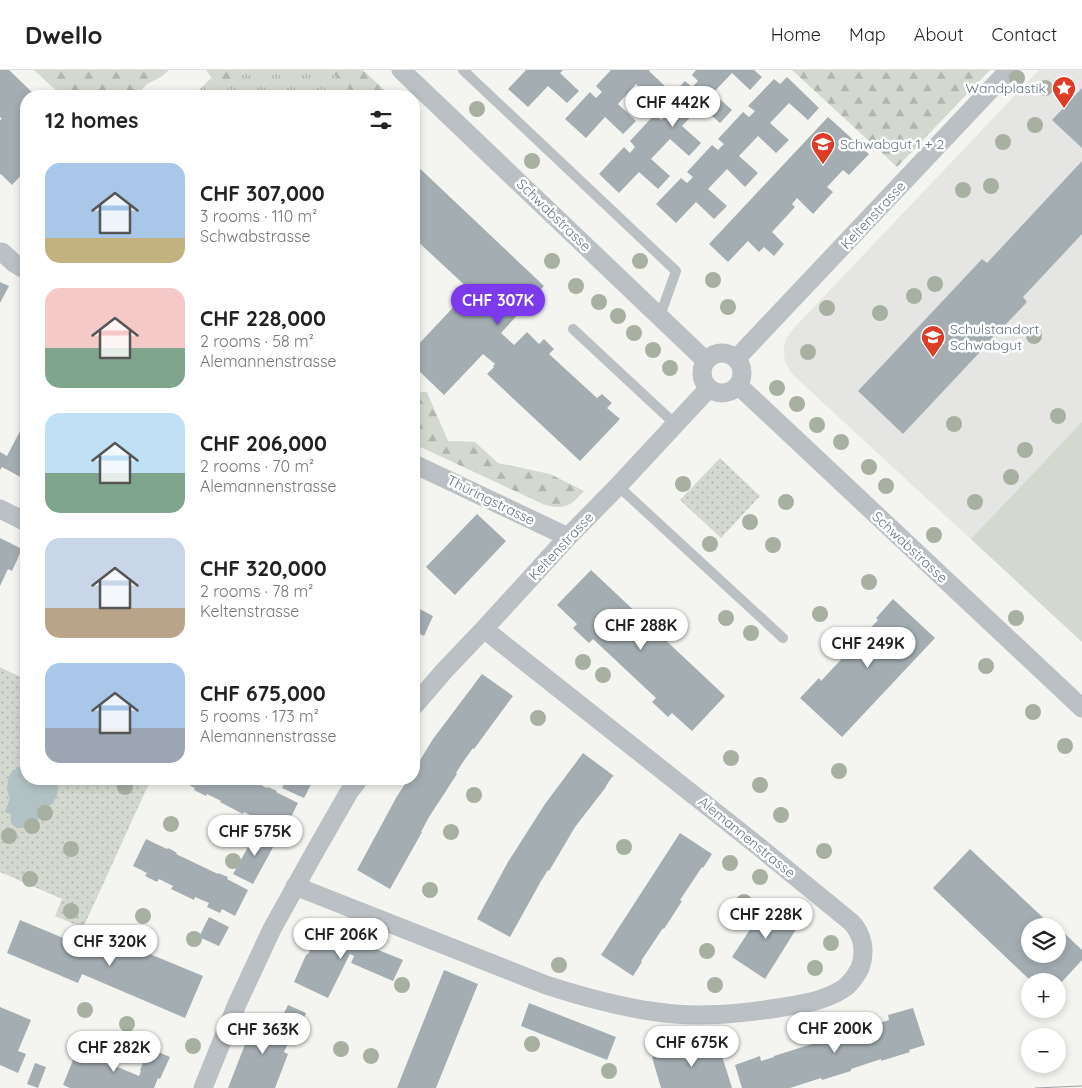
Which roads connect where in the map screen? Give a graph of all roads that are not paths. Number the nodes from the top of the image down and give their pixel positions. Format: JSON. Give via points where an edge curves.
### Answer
{"nodes":[{"id":1,"x":400,"y":70,"type":"edge"},
{"id":2,"x":463,"y":70,"type":"edge"},
{"id":3,"x":1009,"y":70,"type":"edge"},
{"id":4,"x":2,"y":252,"type":"dead end"},
{"id":5,"x":20,"y":266,"type":"edge"},
{"id":6,"x":660,"y":316,"type":"junction"},
{"id":7,"x":573,"y":329,"type":"dead end"},
{"id":8,"x":736,"y":359,"type":"junction"},
{"id":9,"x":706,"y":361,"type":"junction"},
{"id":10,"x":738,"y":386,"type":"junction"},
{"id":11,"x":709,"y":388,"type":"junction"},
{"id":12,"x":674,"y":424,"type":"junction"},
{"id":13,"x":420,"y":467,"type":"edge"},
{"id":14,"x":618,"y":486,"type":"junction"},
{"id":15,"x":0,"y":509,"type":"edge"},
{"id":16,"x":20,"y":519,"type":"edge"},
{"id":17,"x":568,"y":537,"type":"junction"},
{"id":18,"x":484,"y":629,"type":"junction"},
{"id":19,"x":783,"y":638,"type":"dead end"},
{"id":20,"x":420,"y":699,"type":"edge"},
{"id":21,"x":1082,"y":708,"type":"edge"},
{"id":22,"x":354,"y":785,"type":"edge"},
{"id":23,"x":295,"y":886,"type":"junction"},
{"id":24,"x":203,"y":1088,"type":"edge"}],
"edges":[{"from":1,"to":6,"type":"street","name":"Schwabstrasse"},
{"from":2,"to":6,"type":"lane","via":[[676,271]]},
{"from":3,"to":8,"type":"street","name":"Keltenstrasse"},
{"from":4,"to":5,"type":"street"},
{"from":6,"to":9,"type":"street","name":"Schwabstrasse"},
{"from":7,"to":12,"type":"lane"},
{"from":8,"to":9,"type":"street","via":[[721,353]]},
{"from":8,"to":10,"type":"street","via":[[742,372]]},
{"from":9,"to":11,"type":"street","via":[[703,377]]},
{"from":10,"to":11,"type":"street","via":[[720,393]]},
{"from":10,"to":21,"type":"street","name":"Schwabstrasse"},
{"from":11,"to":12,"type":"street","name":"Keltenstrasse"},
{"from":12,"to":14,"type":"street","name":"Keltenstrasse"},
{"from":13,"to":17,"type":"street","name":"Thüringstrasse"},
{"from":14,"to":17,"type":"street","name":"Keltenstrasse"},
{"from":14,"to":19,"type":"lane"},
{"from":15,"to":16,"type":"street"},
{"from":17,"to":18,"type":"street","name":"Keltenstrasse"},
{"from":18,"to":20,"type":"street","name":"Keltenstrasse"},
{"from":18,"to":23,"type":"street","name":"Alemannenstrasse","via":[[851,922],[859,933],[863,952],[863,960],[854,977],[835,993],[790,1006],[714,1015],[659,1012],[589,998],[546,985]]},
{"from":22,"to":23,"type":"street"},
{"from":23,"to":24,"type":"street","via":[[256,961]]}]}
